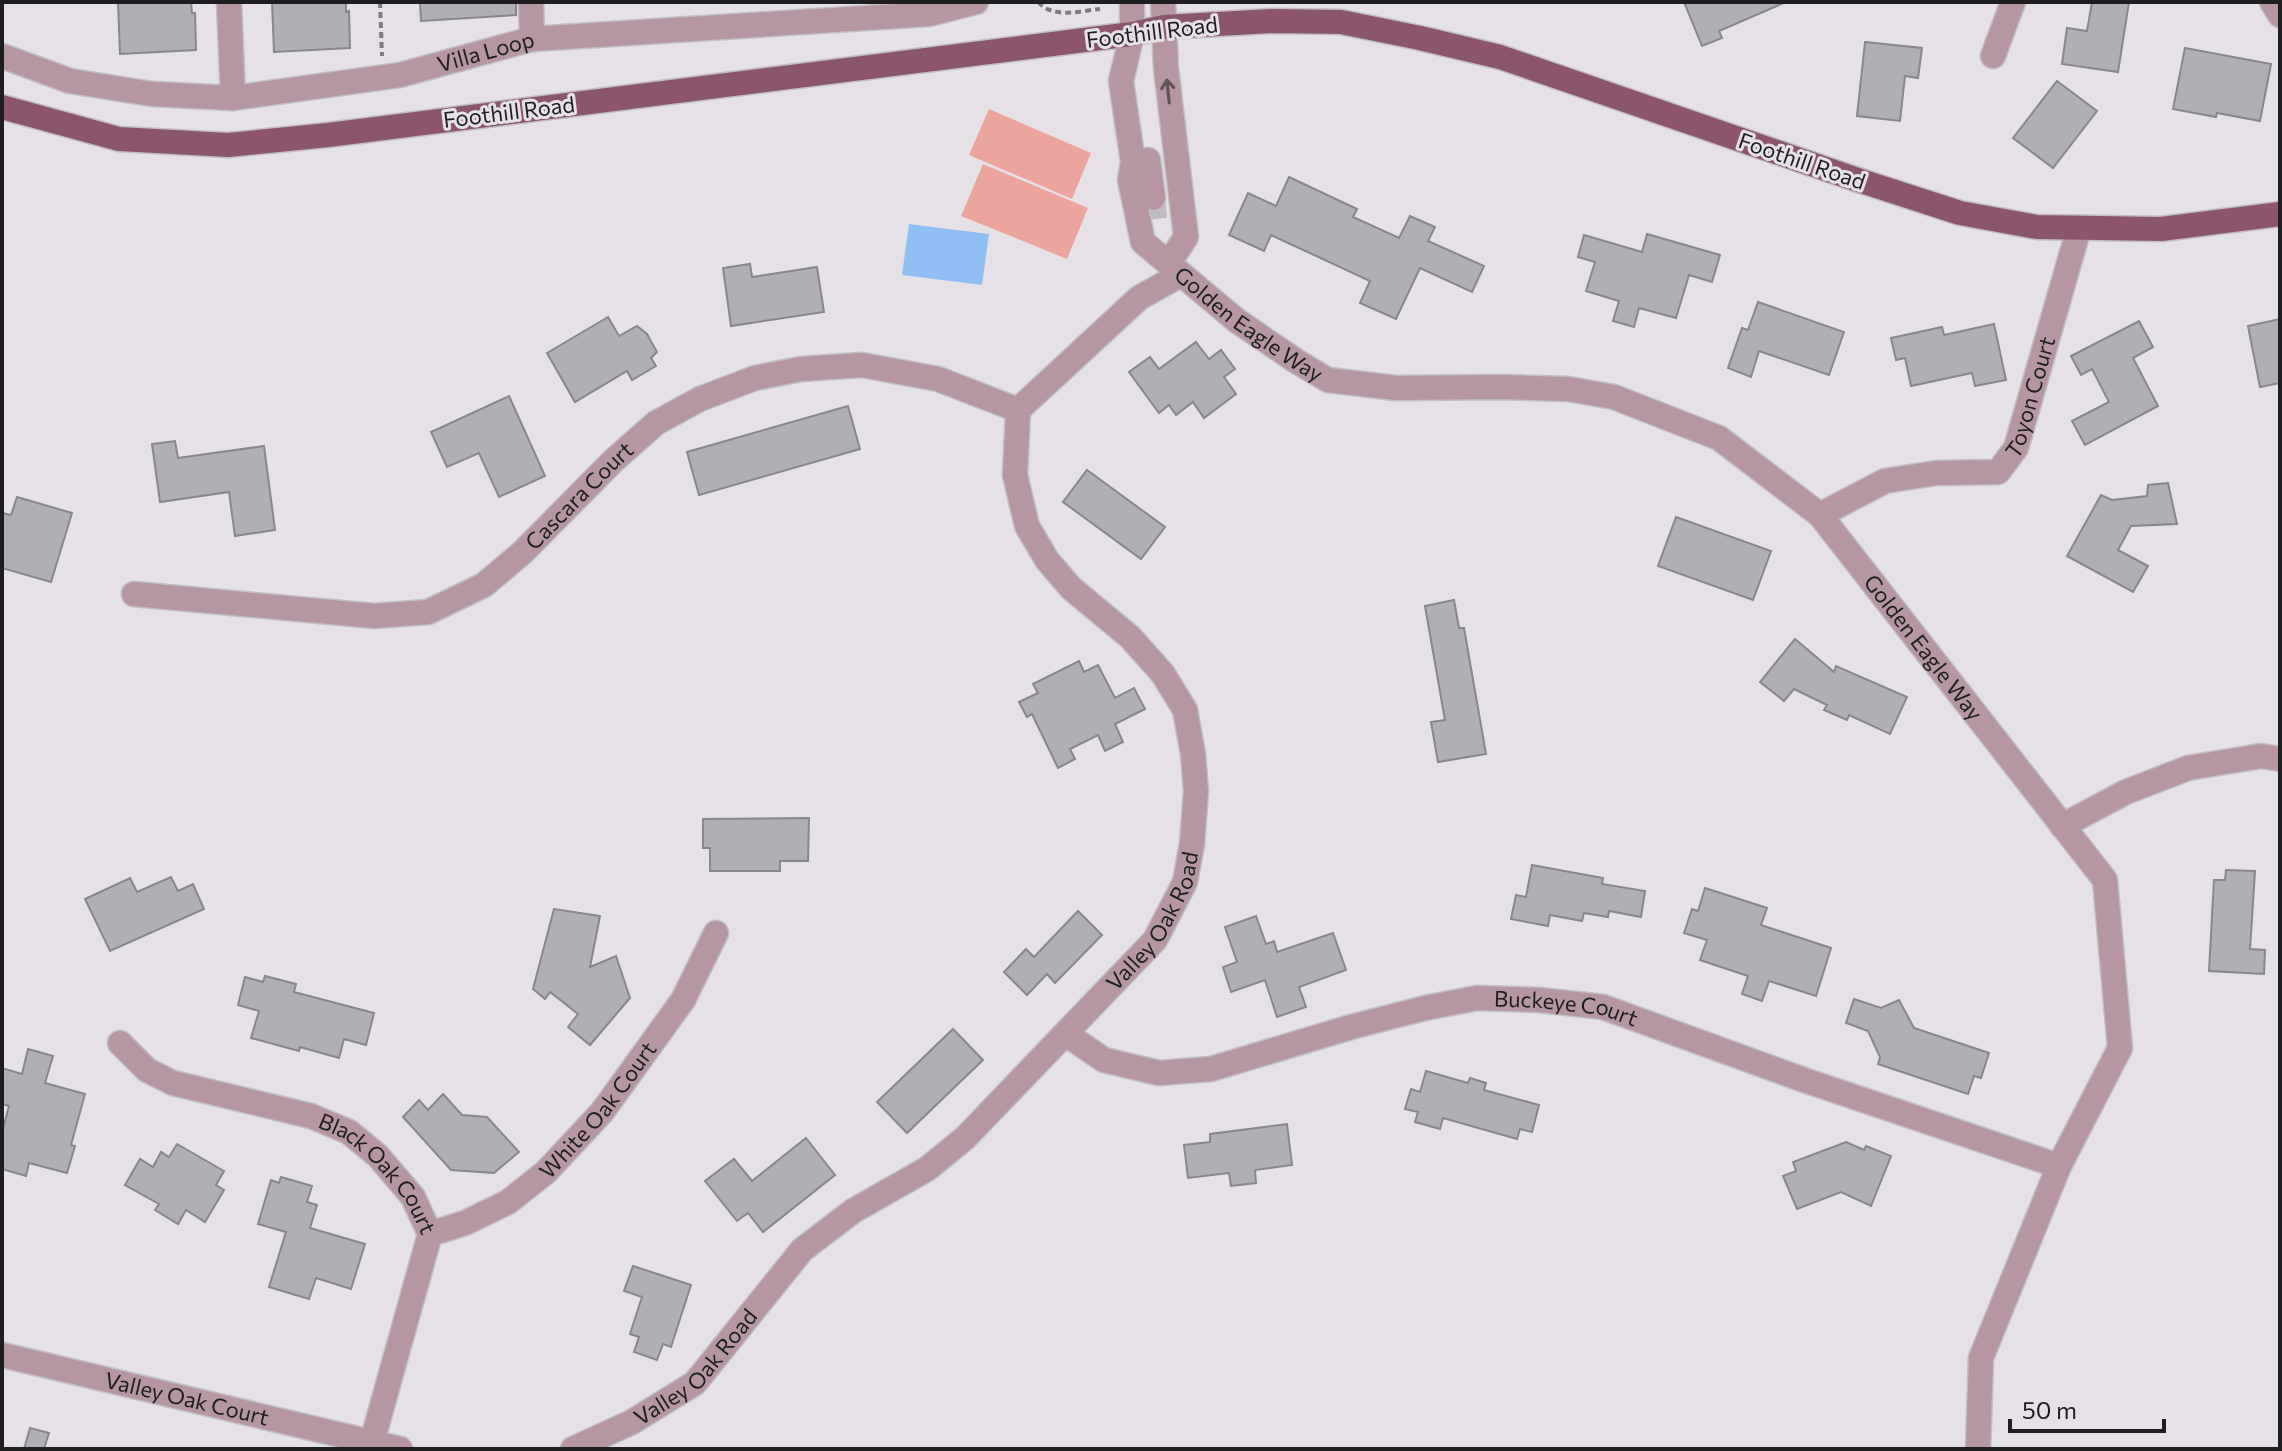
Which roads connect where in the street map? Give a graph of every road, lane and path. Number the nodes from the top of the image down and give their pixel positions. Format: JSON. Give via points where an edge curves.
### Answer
{"nodes":[{"id":1,"x":229,"y":2,"type":"edge"},
{"id":2,"x":380,"y":2,"type":"edge"},
{"id":3,"x":531,"y":2,"type":"edge"},
{"id":4,"x":976,"y":2,"type":"edge"},
{"id":5,"x":1038,"y":2,"type":"edge"},
{"id":6,"x":1132,"y":2,"type":"edge"},
{"id":7,"x":1163,"y":2,"type":"edge"},
{"id":8,"x":2013,"y":2,"type":"edge"},
{"id":9,"x":2272,"y":2,"type":"edge"},
{"id":10,"x":1100,"y":9,"type":"dead end"},
{"id":11,"x":837,"y":11,"type":"edge"},
{"id":12,"x":2280,"y":15,"type":"edge"},
{"id":13,"x":1164,"y":27,"type":"junction"},
{"id":14,"x":1132,"y":34,"type":"junction"},
{"id":15,"x":532,"y":39,"type":"junction"},
{"id":16,"x":2,"y":56,"type":"edge"},
{"id":17,"x":1993,"y":56,"type":"dead end"},
{"id":18,"x":382,"y":78,"type":"junction"},
{"id":19,"x":233,"y":98,"type":"junction"},
{"id":20,"x":2,"y":107,"type":"edge"},
{"id":21,"x":1175,"y":155,"type":"junction"},
{"id":22,"x":1140,"y":161,"type":"junction"},
{"id":23,"x":2280,"y":214,"type":"edge"},
{"id":24,"x":2079,"y":228,"type":"junction"},
{"id":25,"x":1175,"y":269,"type":"junction"},
{"id":26,"x":1018,"y":410,"type":"junction"},
{"id":27,"x":1820,"y":515,"type":"junction"},
{"id":28,"x":134,"y":594,"type":"dead end"},
{"id":29,"x":2280,"y":759,"type":"edge"},
{"id":30,"x":2062,"y":826,"type":"junction"},
{"id":31,"x":716,"y":933,"type":"dead end"},
{"id":32,"x":1066,"y":1034,"type":"junction"},
{"id":33,"x":120,"y":1043,"type":"dead end"},
{"id":34,"x":2059,"y":1166,"type":"junction"},
{"id":35,"x":430,"y":1234,"type":"junction"},
{"id":36,"x":2,"y":1355,"type":"edge"},
{"id":37,"x":372,"y":1442,"type":"junction"},
{"id":38,"x":400,"y":1449,"type":"edge"},
{"id":39,"x":573,"y":1449,"type":"edge"},
{"id":40,"x":1978,"y":1449,"type":"edge"}],
"edges":[{"from":1,"to":19,"type":"street"},
{"from":2,"to":18,"type":"path"},
{"from":3,"to":15,"type":"street"},
{"from":4,"to":11,"type":"street","name":"Villa Loop","via":[[929,14]]},
{"from":5,"to":10,"type":"path","via":[[1044,9],[1066,13]]},
{"from":6,"to":14,"type":"street","name":"Golden Eagle Way"},
{"from":7,"to":13,"type":"street","name":"Golden Eagle Way"},
{"from":8,"to":17,"type":"street"},
{"from":9,"to":12,"type":"street"},
{"from":11,"to":15,"type":"street","name":"Villa Loop"},
{"from":13,"to":14,"type":"main road","name":"Foothill Road"},
{"from":21,"to":13,"type":"street","name":"Golden Eagle Way","one_way":true},
{"from":13,"to":24,"type":"main road","name":"Foothill Road","via":[[1341,22],[1420,38],[1500,57],[1960,213],[2037,227]]},
{"from":14,"to":20,"type":"main road","name":"Foothill Road","via":[[228,145],[119,139]]},
{"from":14,"to":22,"type":"street","name":"Golden Eagle Way","via":[[1121,81]]},
{"from":15,"to":18,"type":"street","name":"Villa Loop"},
{"from":16,"to":19,"type":"street","name":"Villa Loop","via":[[70,81],[152,94]]},
{"from":18,"to":19,"type":"street","name":"Villa Loop"},
{"from":21,"to":22,"type":"street"},
{"from":21,"to":25,"type":"street","name":"Golden Eagle Way","via":[[1186,237]]},
{"from":22,"to":25,"type":"street","name":"Golden Eagle Way","via":[[1158,238]]},
{"from":22,"to":25,"type":"street","name":"Golden Eagle Way","via":[[1130,180],[1143,242]]},
{"from":23,"to":24,"type":"main road","name":"Foothill Road","via":[[2161,229]]},
{"from":24,"to":27,"type":"street","name":"Toyon Court","via":[[2016,448],[1998,472],[1885,481]]},
{"from":25,"to":26,"type":"street"},
{"from":25,"to":27,"type":"street","name":"Golden Eagle Way","via":[[1236,320],[1328,380],[1396,388],[1568,389],[1614,397],[1719,438]]},
{"from":26,"to":28,"type":"street","name":"Cascara Court","via":[[938,379],[862,365],[755,378],[656,423],[484,585],[428,612],[374,616]]},
{"from":26,"to":32,"type":"street","name":"Valley Oak Road","via":[[1015,475],[1027,526],[1071,588],[1130,637],[1163,674],[1185,710],[1196,791],[1185,882],[1155,940]]},
{"from":27,"to":30,"type":"street","name":"Golden Eagle Way"},
{"from":29,"to":30,"type":"street","via":[[2261,756],[2188,768],[2126,792]]},
{"from":30,"to":34,"type":"street","name":"Golden Eagle Way","via":[[2105,880],[2120,1048]]},
{"from":31,"to":35,"type":"street","name":"White Oak Court","via":[[683,1000],[602,1112],[546,1172],[508,1202]]},
{"from":32,"to":34,"type":"street","name":"Buckeye Court","via":[[1104,1060],[1159,1073],[1211,1069],[1351,1027],[1477,998],[1603,1007]]},
{"from":32,"to":39,"type":"street","name":"Valley Oak Road","via":[[965,1138],[927,1169],[853,1211],[802,1250],[695,1383],[632,1422]]},
{"from":33,"to":35,"type":"street","name":"Black Oak Court","via":[[147,1070],[173,1083],[311,1116],[349,1132],[413,1197]]},
{"from":34,"to":40,"type":"street","name":"Golden Eagle Way","via":[[1981,1358]]},
{"from":35,"to":37,"type":"street","name":"Black Oak Court"},
{"from":36,"to":37,"type":"street","name":"Valley Oak Court"},
{"from":37,"to":38,"type":"street"}]}
